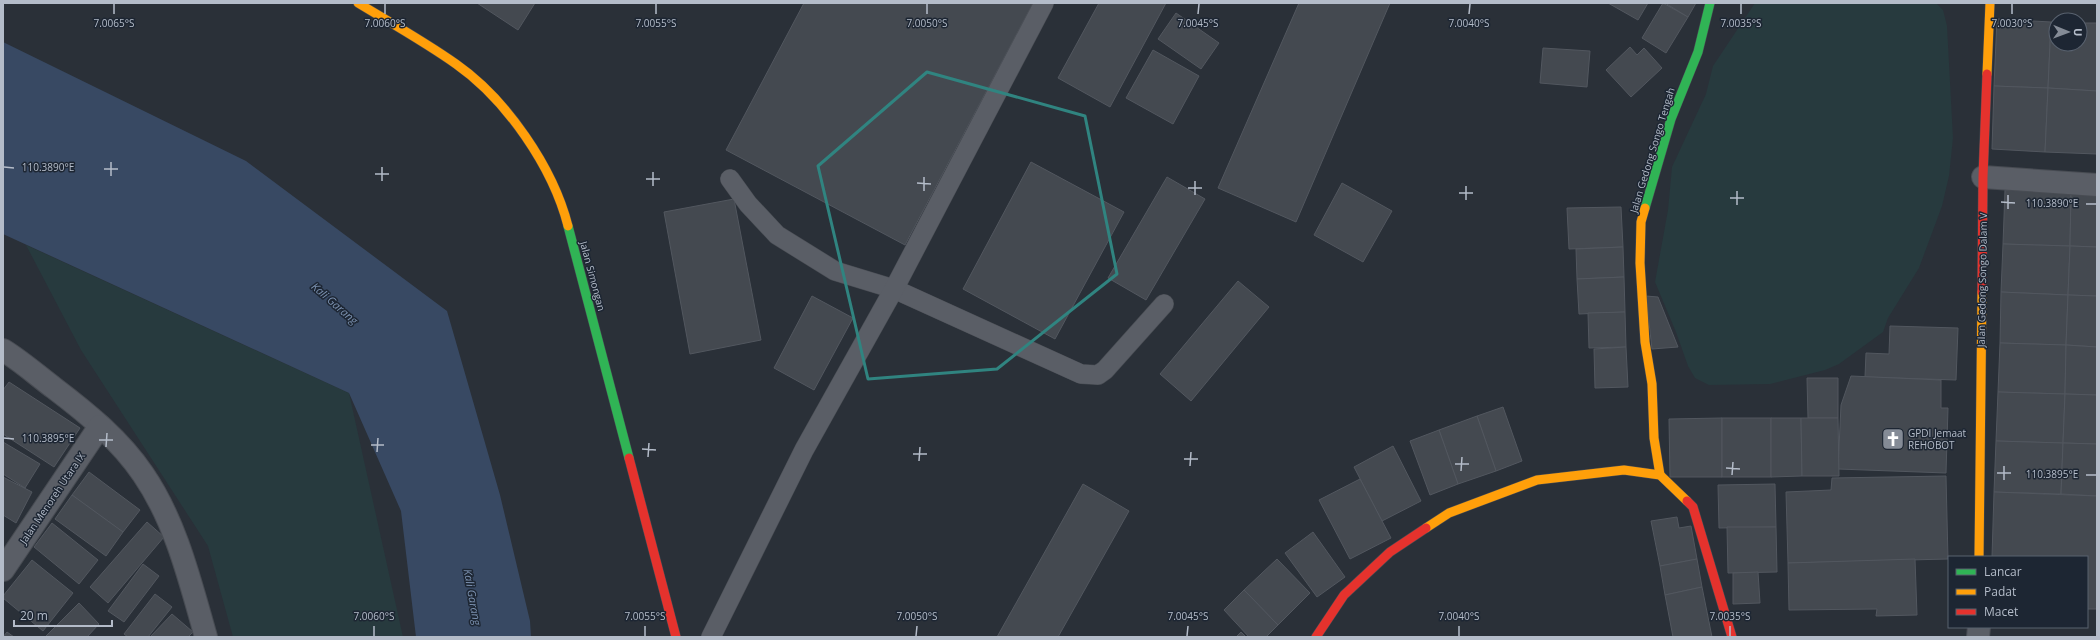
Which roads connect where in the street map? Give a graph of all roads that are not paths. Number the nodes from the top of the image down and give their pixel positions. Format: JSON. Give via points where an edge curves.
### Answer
{"nodes":[{"id":1,"x":358,"y":3,"type":"edge"},
{"id":2,"x":1044,"y":3,"type":"edge"},
{"id":3,"x":1710,"y":3,"type":"edge"},
{"id":4,"x":1990,"y":3,"type":"edge"},
{"id":5,"x":1983,"y":176,"type":"junction"},
{"id":6,"x":730,"y":178,"type":"dead end"},
{"id":7,"x":2097,"y":185,"type":"edge"},
{"id":8,"x":894,"y":289,"type":"junction"},
{"id":9,"x":1164,"y":304,"type":"dead end"},
{"id":10,"x":3,"y":350,"type":"edge"},
{"id":11,"x":100,"y":426,"type":"junction"},
{"id":12,"x":1660,"y":475,"type":"junction"},
{"id":13,"x":1979,"y":556,"type":"edge"},
{"id":14,"x":4,"y":565,"type":"edge"},
{"id":15,"x":206,"y":637,"type":"edge"},
{"id":16,"x":676,"y":637,"type":"edge"},
{"id":17,"x":711,"y":637,"type":"edge"},
{"id":18,"x":1316,"y":637,"type":"edge"},
{"id":19,"x":1732,"y":637,"type":"edge"}],
"edges":[{"from":1,"to":16,"type":"street","name":"Jalan Simongan","via":[[457,64],[492,94],[538,155],[563,206]]},
{"from":2,"to":8,"type":"lane"},
{"from":3,"to":12,"type":"street","name":"Jalan Gedong Songo Tengah","via":[[1698,52],[1672,119],[1641,222],[1640,263],[1645,342],[1652,384],[1654,438]]},
{"from":4,"to":5,"type":"street","name":"Jalan Gedong Songo Dalam V"},
{"from":5,"to":7,"type":"street"},
{"from":5,"to":13,"type":"street","name":"Jalan Gedong Songo Dalam V"},
{"from":6,"to":8,"type":"lane","via":[[748,204],[777,235],[835,271]]},
{"from":8,"to":9,"type":"lane","via":[[1090,376],[1098,375],[1105,370]]},
{"from":8,"to":17,"type":"lane","via":[[804,450]]},
{"from":10,"to":11,"type":"street","via":[[85,411]]},
{"from":11,"to":14,"type":"street","name":"Jalan Menoreh Utara IX"},
{"from":11,"to":15,"type":"street","via":[[119,444],[143,474],[164,510],[187,568]]},
{"from":12,"to":18,"type":"street","via":[[1624,470],[1537,480],[1449,513],[1390,552],[1344,595]]},
{"from":12,"to":19,"type":"street","via":[[1693,507]]}]}
